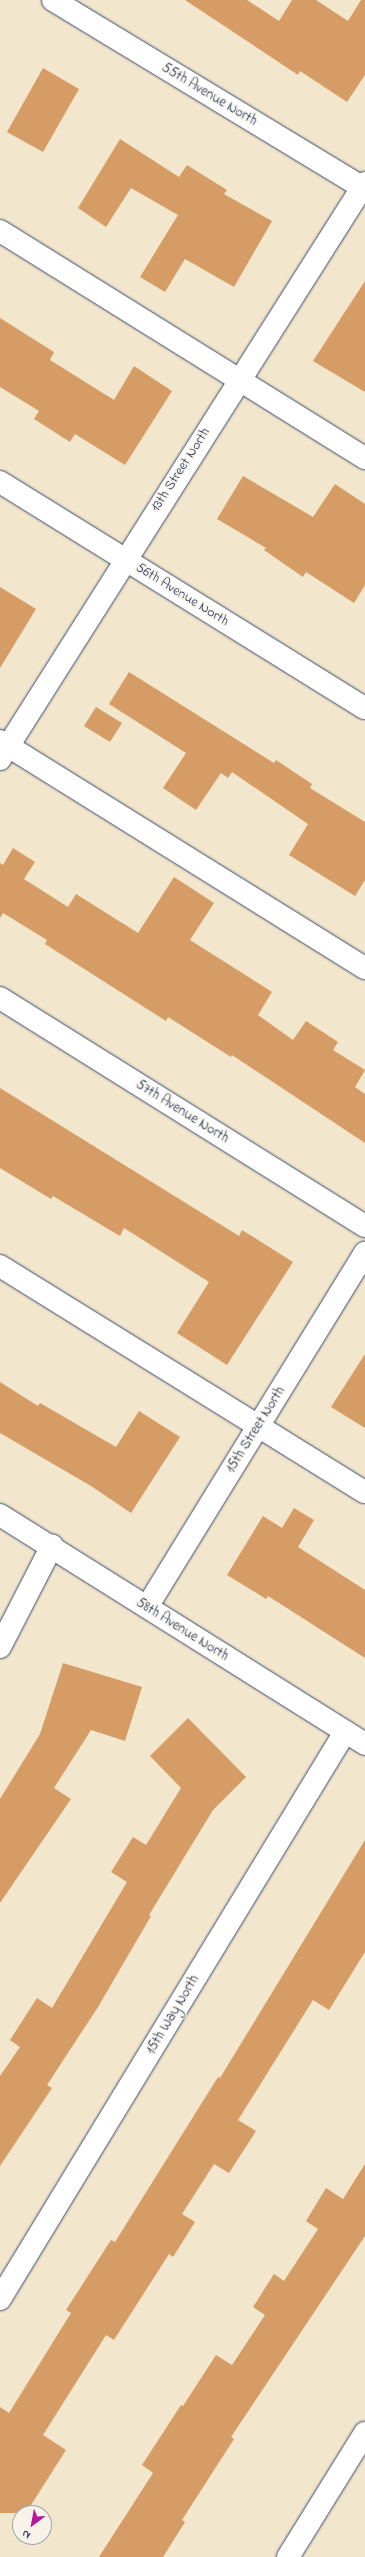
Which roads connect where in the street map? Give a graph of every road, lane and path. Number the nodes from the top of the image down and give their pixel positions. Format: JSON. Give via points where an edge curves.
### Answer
{"nodes":[{"id":1,"x":53,"y":0,"type":"edge"},
{"id":2,"x":364,"y":186,"type":"edge"},
{"id":3,"x":0,"y":231,"type":"edge"},
{"id":4,"x":239,"y":380,"type":"junction"},
{"id":5,"x":365,"y":458,"type":"edge"},
{"id":6,"x":0,"y":482,"type":"edge"},
{"id":7,"x":124,"y":559,"type":"junction"},
{"id":8,"x":365,"y":708,"type":"edge"},
{"id":9,"x":3,"y":749,"type":"edge"},
{"id":10,"x":365,"y":968,"type":"edge"},
{"id":11,"x":0,"y":998,"type":"edge"},
{"id":12,"x":365,"y":1226,"type":"edge"},
{"id":13,"x":365,"y":1252,"type":"edge"},
{"id":14,"x":0,"y":1266,"type":"edge"},
{"id":15,"x":258,"y":1426,"type":"junction"},
{"id":16,"x":365,"y":1492,"type":"edge"},
{"id":17,"x":0,"y":1515,"type":"edge"},
{"id":18,"x":52,"y":1546,"type":"junction"},
{"id":19,"x":147,"y":1608,"type":"junction"},
{"id":20,"x":0,"y":1647,"type":"edge"},
{"id":21,"x":346,"y":1732,"type":"junction"},
{"id":22,"x":365,"y":1744,"type":"edge"},
{"id":23,"x":0,"y":2299,"type":"edge"},
{"id":24,"x":365,"y":2433,"type":"edge"},
{"id":25,"x":288,"y":2557,"type":"edge"}],
"edges":[{"from":1,"to":2,"type":"street","name":"55th Avenue North"},
{"from":2,"to":4,"type":"street","name":"13th Street North"},
{"from":3,"to":4,"type":"street"},
{"from":4,"to":5,"type":"street"},
{"from":4,"to":7,"type":"street","name":"13th Street North"},
{"from":6,"to":7,"type":"street","name":"56th Avenue North"},
{"from":7,"to":8,"type":"street","name":"56th Avenue North"},
{"from":7,"to":9,"type":"street","name":"13th Street North"},
{"from":9,"to":10,"type":"street"},
{"from":11,"to":12,"type":"street","name":"57th Avenue North"},
{"from":13,"to":15,"type":"street","name":"15th Street North"},
{"from":14,"to":15,"type":"street"},
{"from":15,"to":16,"type":"street"},
{"from":15,"to":19,"type":"street","name":"15th Street North"},
{"from":17,"to":18,"type":"street","name":"58th Avenue North"},
{"from":18,"to":19,"type":"street","name":"58th Avenue North"},
{"from":18,"to":20,"type":"street"},
{"from":19,"to":21,"type":"street","name":"58th Avenue North"},
{"from":21,"to":22,"type":"street","name":"58th Avenue North"},
{"from":21,"to":23,"type":"street","name":"15th Way North"},
{"from":24,"to":25,"type":"street"}]}
